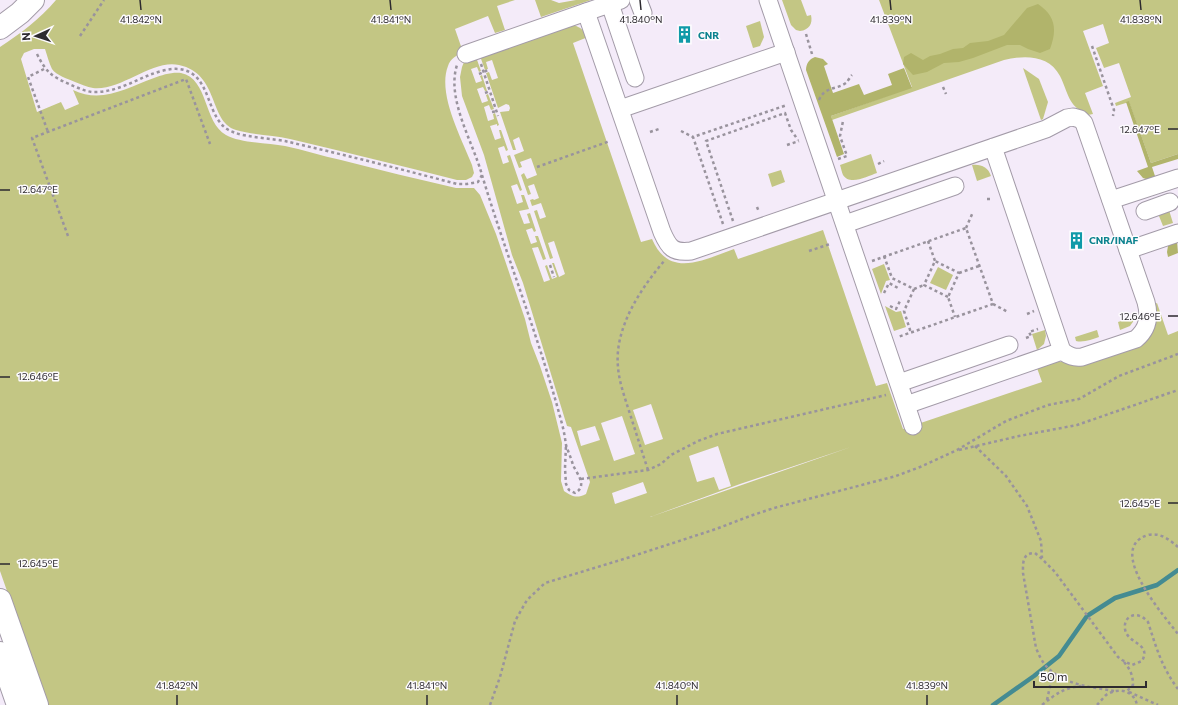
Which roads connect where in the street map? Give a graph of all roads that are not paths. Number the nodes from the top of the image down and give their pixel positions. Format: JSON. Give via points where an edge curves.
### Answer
{"nodes":[{"id":1,"x":33,"y":0,"type":"edge"},
{"id":2,"x":768,"y":0,"type":"edge"},
{"id":3,"x":616,"y":2,"type":"edge"},
{"id":4,"x":586,"y":12,"type":"junction"},
{"id":5,"x":2,"y":26,"type":"edge"},
{"id":6,"x":471,"y":52,"type":"road end"},
{"id":7,"x":786,"y":52,"type":"junction"},
{"id":8,"x":635,"y":78,"type":"dead end"},
{"id":9,"x":620,"y":109,"type":"junction"},
{"id":10,"x":993,"y":147,"type":"junction"},
{"id":11,"x":1178,"y":178,"type":"edge"},
{"id":12,"x":955,"y":186,"type":"dead end"},
{"id":13,"x":1111,"y":200,"type":"junction"},
{"id":14,"x":837,"y":201,"type":"junction"},
{"id":15,"x":1170,"y":202,"type":"dead end"},
{"id":16,"x":1145,"y":211,"type":"dead end"},
{"id":17,"x":845,"y":224,"type":"junction"},
{"id":18,"x":1178,"y":233,"type":"edge"},
{"id":19,"x":1128,"y":250,"type":"junction"},
{"id":20,"x":1009,"y":345,"type":"dead end"},
{"id":21,"x":1062,"y":351,"type":"junction"},
{"id":22,"x":902,"y":393,"type":"junction"},
{"id":23,"x":913,"y":426,"type":"dead end"},
{"id":24,"x":0,"y":600,"type":"edge"},
{"id":25,"x":0,"y":653,"type":"edge"},
{"id":26,"x":18,"y":705,"type":"edge"},
{"id":27,"x":37,"y":705,"type":"edge"}],
"edges":[{"from":1,"to":5,"type":"main road"},
{"from":2,"to":7,"type":"lane"},
{"from":3,"to":4,"type":"lane"},
{"from":3,"to":8,"type":"lane"},
{"from":4,"to":6,"type":"lane"},
{"from":4,"to":9,"type":"lane"},
{"from":7,"to":9,"type":"lane"},
{"from":7,"to":14,"type":"lane"},
{"from":9,"to":14,"type":"lane","via":[[662,232],[667,244],[675,250],[691,251]]},
{"from":10,"to":13,"type":"lane","via":[[1046,129],[1067,118],[1080,119],[1084,123]]},
{"from":10,"to":14,"type":"lane"},
{"from":10,"to":21,"type":"lane","via":[[1038,255]]},
{"from":11,"to":13,"type":"lane"},
{"from":12,"to":17,"type":"lane"},
{"from":13,"to":19,"type":"lane"},
{"from":14,"to":17,"type":"lane"},
{"from":15,"to":16,"type":"lane"},
{"from":17,"to":22,"type":"lane"},
{"from":18,"to":19,"type":"lane"},
{"from":19,"to":21,"type":"lane","via":[[1148,312],[1148,320],[1141,335],[1082,358]]},
{"from":20,"to":22,"type":"lane"},
{"from":21,"to":22,"type":"lane"},
{"from":22,"to":23,"type":"lane"},
{"from":24,"to":27,"type":"main road"},
{"from":25,"to":26,"type":"main road"}]}
